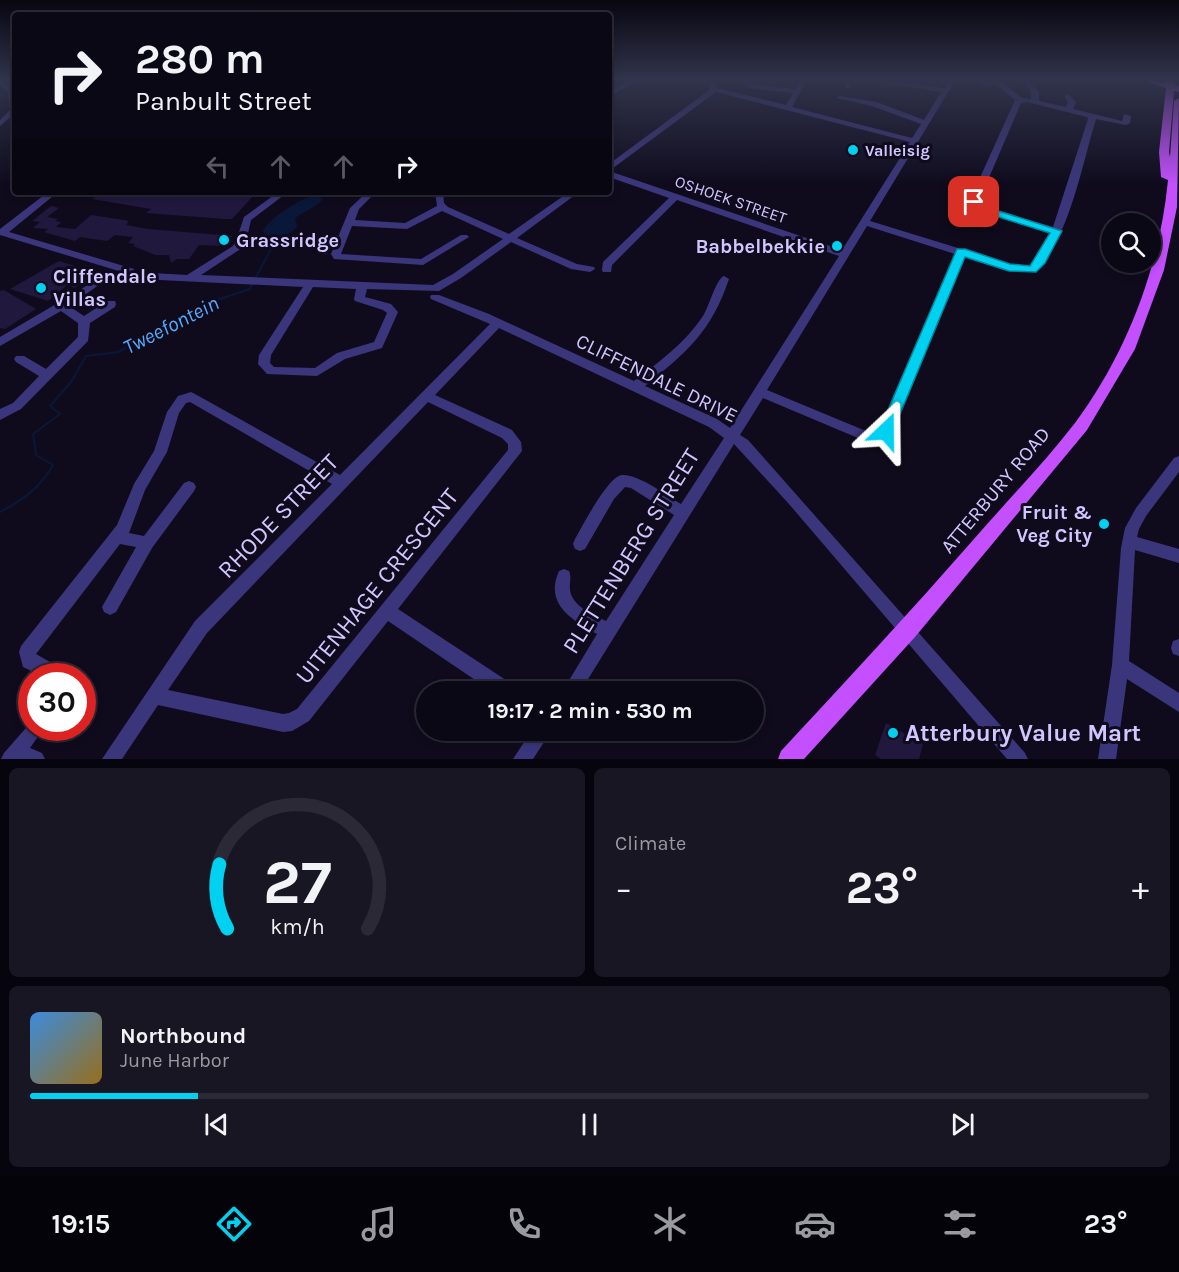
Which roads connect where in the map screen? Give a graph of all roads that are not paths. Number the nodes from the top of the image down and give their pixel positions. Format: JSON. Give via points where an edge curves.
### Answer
{"nodes":[{"id":1,"x":680,"y":114,"type":"edge"},
{"id":2,"x":813,"y":114,"type":"edge"},
{"id":3,"x":903,"y":114,"type":"edge"},
{"id":4,"x":931,"y":114,"type":"edge"},
{"id":5,"x":1013,"y":114,"type":"edge"},
{"id":6,"x":1170,"y":114,"type":"edge"},
{"id":7,"x":1178,"y":114,"type":"edge"},
{"id":8,"x":1090,"y":115,"type":"joint"},
{"id":9,"x":1126,"y":116,"type":"dead end"},
{"id":10,"x":926,"y":123,"type":"junction"},
{"id":11,"x":915,"y":141,"type":"junction"},
{"id":12,"x":612,"y":166,"type":"edge"},
{"id":13,"x":612,"y":175,"type":"edge"},
{"id":14,"x":50,"y":195,"type":"edge"},
{"id":15,"x":280,"y":195,"type":"edge"},
{"id":16,"x":369,"y":195,"type":"edge"},
{"id":17,"x":440,"y":195,"type":"edge"},
{"id":18,"x":571,"y":195,"type":"edge"},
{"id":19,"x":676,"y":196,"type":"junction"},
{"id":20,"x":443,"y":207,"type":"junction"},
{"id":21,"x":1169,"y":212,"type":"junction"},
{"id":22,"x":865,"y":222,"type":"junction"},
{"id":23,"x":349,"y":223,"type":"junction"},
{"id":24,"x":1057,"y":231,"type":"junction"},
{"id":25,"x":1,"y":232,"type":"edge"},
{"id":26,"x":464,"y":237,"type":"dead end"},
{"id":27,"x":510,"y":238,"type":"junction"},
{"id":28,"x":961,"y":252,"type":"junction"},
{"id":29,"x":844,"y":254,"type":"junction"},
{"id":30,"x":590,"y":269,"type":"dead end"},
{"id":31,"x":607,"y":270,"type":"dead end"},
{"id":32,"x":115,"y":271,"type":"junction"},
{"id":33,"x":191,"y":277,"type":"junction"},
{"id":34,"x":723,"y":279,"type":"dead end"},
{"id":35,"x":310,"y":284,"type":"junction"},
{"id":36,"x":362,"y":287,"type":"junction"},
{"id":37,"x":438,"y":292,"type":"junction"},
{"id":38,"x":111,"y":304,"type":"dead end"},
{"id":39,"x":61,"y":306,"type":"junction"},
{"id":40,"x":84,"y":321,"type":"junction"},
{"id":41,"x":498,"y":323,"type":"junction"},
{"id":42,"x":0,"y":342,"type":"edge"},
{"id":43,"x":20,"y":359,"type":"dead end"},
{"id":44,"x":47,"y":375,"type":"junction"},
{"id":45,"x":635,"y":387,"type":"junction"},
{"id":46,"x":760,"y":392,"type":"junction"},
{"id":47,"x":426,"y":396,"type":"junction"},
{"id":48,"x":0,"y":415,"type":"edge"},
{"id":49,"x":732,"y":435,"type":"junction"},
{"id":50,"x":1179,"y":462,"type":"edge"},
{"id":51,"x":1174,"y":480,"type":"edge"},
{"id":52,"x":342,"y":483,"type":"junction"},
{"id":53,"x":189,"y":487,"type":"dead end"},
{"id":54,"x":683,"y":513,"type":"junction"},
{"id":55,"x":118,"y":537,"type":"junction"},
{"id":56,"x":1130,"y":542,"type":"junction"},
{"id":57,"x":147,"y":543,"type":"junction"},
{"id":58,"x":580,"y":544,"type":"dead end"},
{"id":59,"x":1179,"y":556,"type":"edge"},
{"id":60,"x":564,"y":576,"type":"dead end"},
{"id":61,"x":110,"y":607,"type":"dead end"},
{"id":62,"x":388,"y":612,"type":"junction"},
{"id":63,"x":908,"y":630,"type":"junction"},
{"id":64,"x":609,"y":632,"type":"junction"},
{"id":65,"x":33,"y":663,"type":"edge"},
{"id":66,"x":1120,"y":665,"type":"junction"},
{"id":67,"x":492,"y":681,"type":"edge"},
{"id":68,"x":577,"y":681,"type":"edge"},
{"id":69,"x":154,"y":695,"type":"junction"},
{"id":70,"x":1179,"y":703,"type":"edge"},
{"id":71,"x":24,"y":741,"type":"edge"},
{"id":72,"x":535,"y":741,"type":"edge"},
{"id":73,"x":13,"y":756,"type":"edge"},
{"id":74,"x":36,"y":759,"type":"edge"},
{"id":75,"x":111,"y":759,"type":"edge"},
{"id":76,"x":522,"y":759,"type":"edge"},
{"id":77,"x":789,"y":759,"type":"edge"},
{"id":78,"x":1019,"y":759,"type":"edge"},
{"id":79,"x":1107,"y":759,"type":"edge"}],
"edges":[{"from":1,"to":12,"type":"street"},
{"from":2,"to":11,"type":"street"},
{"from":3,"to":10,"type":"street"},
{"from":4,"to":10,"type":"street","name":"PLETTENBERG STREET"},
{"from":5,"to":24,"type":"street","via":[[974,202],[982,209]]},
{"from":6,"to":21,"type":"main road","name":"ATTERBURY ROAD","via":[[1164,152]]},
{"from":7,"to":21,"type":"main road","name":"ATTERBURY ROAD"},
{"from":8,"to":9,"type":"street","via":[[1124,123]]},
{"from":8,"to":24,"type":"street","via":[[1092,119]]},
{"from":10,"to":11,"type":"street","name":"PLETTENBERG STREET"},
{"from":11,"to":22,"type":"street","name":"PLETTENBERG STREET"},
{"from":13,"to":19,"type":"street","name":"OSHOEK STREET"},
{"from":14,"to":25,"type":"street"},
{"from":15,"to":33,"type":"street","via":[[247,219],[236,248]]},
{"from":16,"to":23,"type":"street","via":[[357,205]]},
{"from":17,"to":20,"type":"street"},
{"from":18,"to":27,"type":"street"},
{"from":19,"to":29,"type":"street","name":"OSHOEK STREET"},
{"from":19,"to":31,"type":"street","via":[[607,264]]},
{"from":20,"to":23,"type":"street","via":[[406,226]]},
{"from":20,"to":27,"type":"street"},
{"from":21,"to":63,"type":"main road","name":"ATTERBURY ROAD","via":[[1158,270],[1145,308],[1128,349],[1094,405],[1062,449]]},
{"from":22,"to":28,"type":"street"},
{"from":22,"to":29,"type":"street","name":"PLETTENBERG STREET"},
{"from":23,"to":26,"type":"street","via":[[336,254],[338,258],[423,262]]},
{"from":24,"to":28,"type":"street","via":[[1040,263],[1032,269],[1009,267]]},
{"from":25,"to":32,"type":"street","name":"CLIFFENDALE DRIVE"},
{"from":27,"to":30,"type":"street","via":[[575,267]]},
{"from":27,"to":37,"type":"street"},
{"from":28,"to":46,"type":"street","via":[[883,434],[864,436]]},
{"from":29,"to":46,"type":"street","name":"PLETTENBERG STREET"},
{"from":32,"to":33,"type":"street","name":"CLIFFENDALE DRIVE"},
{"from":32,"to":39,"type":"street"},
{"from":33,"to":35,"type":"street","name":"CLIFFENDALE DRIVE"},
{"from":34,"to":45,"type":"street","via":[[717,304],[698,334]]},
{"from":35,"to":36,"type":"street","name":"CLIFFENDALE DRIVE"},
{"from":35,"to":36,"type":"street","via":[[265,355],[268,369],[283,373],[317,372],[341,356],[378,345],[393,312],[359,299]]},
{"from":36,"to":37,"type":"street","name":"CLIFFENDALE DRIVE"},
{"from":37,"to":41,"type":"street","name":"CLIFFENDALE DRIVE"},
{"from":38,"to":40,"type":"street"},
{"from":39,"to":40,"type":"street"},
{"from":39,"to":42,"type":"street"},
{"from":40,"to":44,"type":"street","via":[[84,338]]},
{"from":41,"to":45,"type":"street","name":"CLIFFENDALE DRIVE"},
{"from":41,"to":47,"type":"street","name":"RHODE STREET"},
{"from":43,"to":44,"type":"street"},
{"from":44,"to":48,"type":"street","via":[[14,409]]},
{"from":45,"to":49,"type":"street","name":"CLIFFENDALE DRIVE"},
{"from":46,"to":49,"type":"street","name":"PLETTENBERG STREET"},
{"from":47,"to":52,"type":"street","name":"RHODE STREET"},
{"from":47,"to":62,"type":"street","name":"UITENHAGE CRESCENT","via":[[507,435],[514,442],[515,451]]},
{"from":49,"to":54,"type":"street","name":"PLETTENBERG STREET"},
{"from":49,"to":63,"type":"street","name":"CLIFFENDALE DRIVE"},
{"from":50,"to":51,"type":"street"},
{"from":51,"to":56,"type":"street","via":[[1136,520]]},
{"from":52,"to":55,"type":"street","via":[[191,397],[182,399],[173,411],[160,452]]},
{"from":52,"to":69,"type":"street","name":"RHODE STREET","via":[[201,627]]},
{"from":53,"to":57,"type":"street"},
{"from":54,"to":58,"type":"street","via":[[634,483],[622,481],[609,495]]},
{"from":54,"to":64,"type":"street","name":"PLETTENBERG STREET"},
{"from":55,"to":57,"type":"street"},
{"from":55,"to":65,"type":"street","via":[[27,652]]},
{"from":56,"to":59,"type":"street"},
{"from":56,"to":66,"type":"street"},
{"from":57,"to":61,"type":"street"},
{"from":60,"to":64,"type":"street","via":[[560,590],[565,602]]},
{"from":62,"to":67,"type":"street"},
{"from":62,"to":69,"type":"street","name":"UITENHAGE CRESCENT","via":[[303,715],[292,722],[272,722]]},
{"from":63,"to":77,"type":"main road","name":"ATTERBURY ROAD"},
{"from":63,"to":78,"type":"street","name":"CLIFFENDALE DRIVE"},
{"from":64,"to":68,"type":"street","name":"PLETTENBERG STREET"},
{"from":66,"to":70,"type":"street"},
{"from":66,"to":79,"type":"street"},
{"from":69,"to":75,"type":"street","name":"RHODE STREET"},
{"from":71,"to":73,"type":"street"},
{"from":72,"to":76,"type":"street"},
{"from":73,"to":74,"type":"street"}]}
